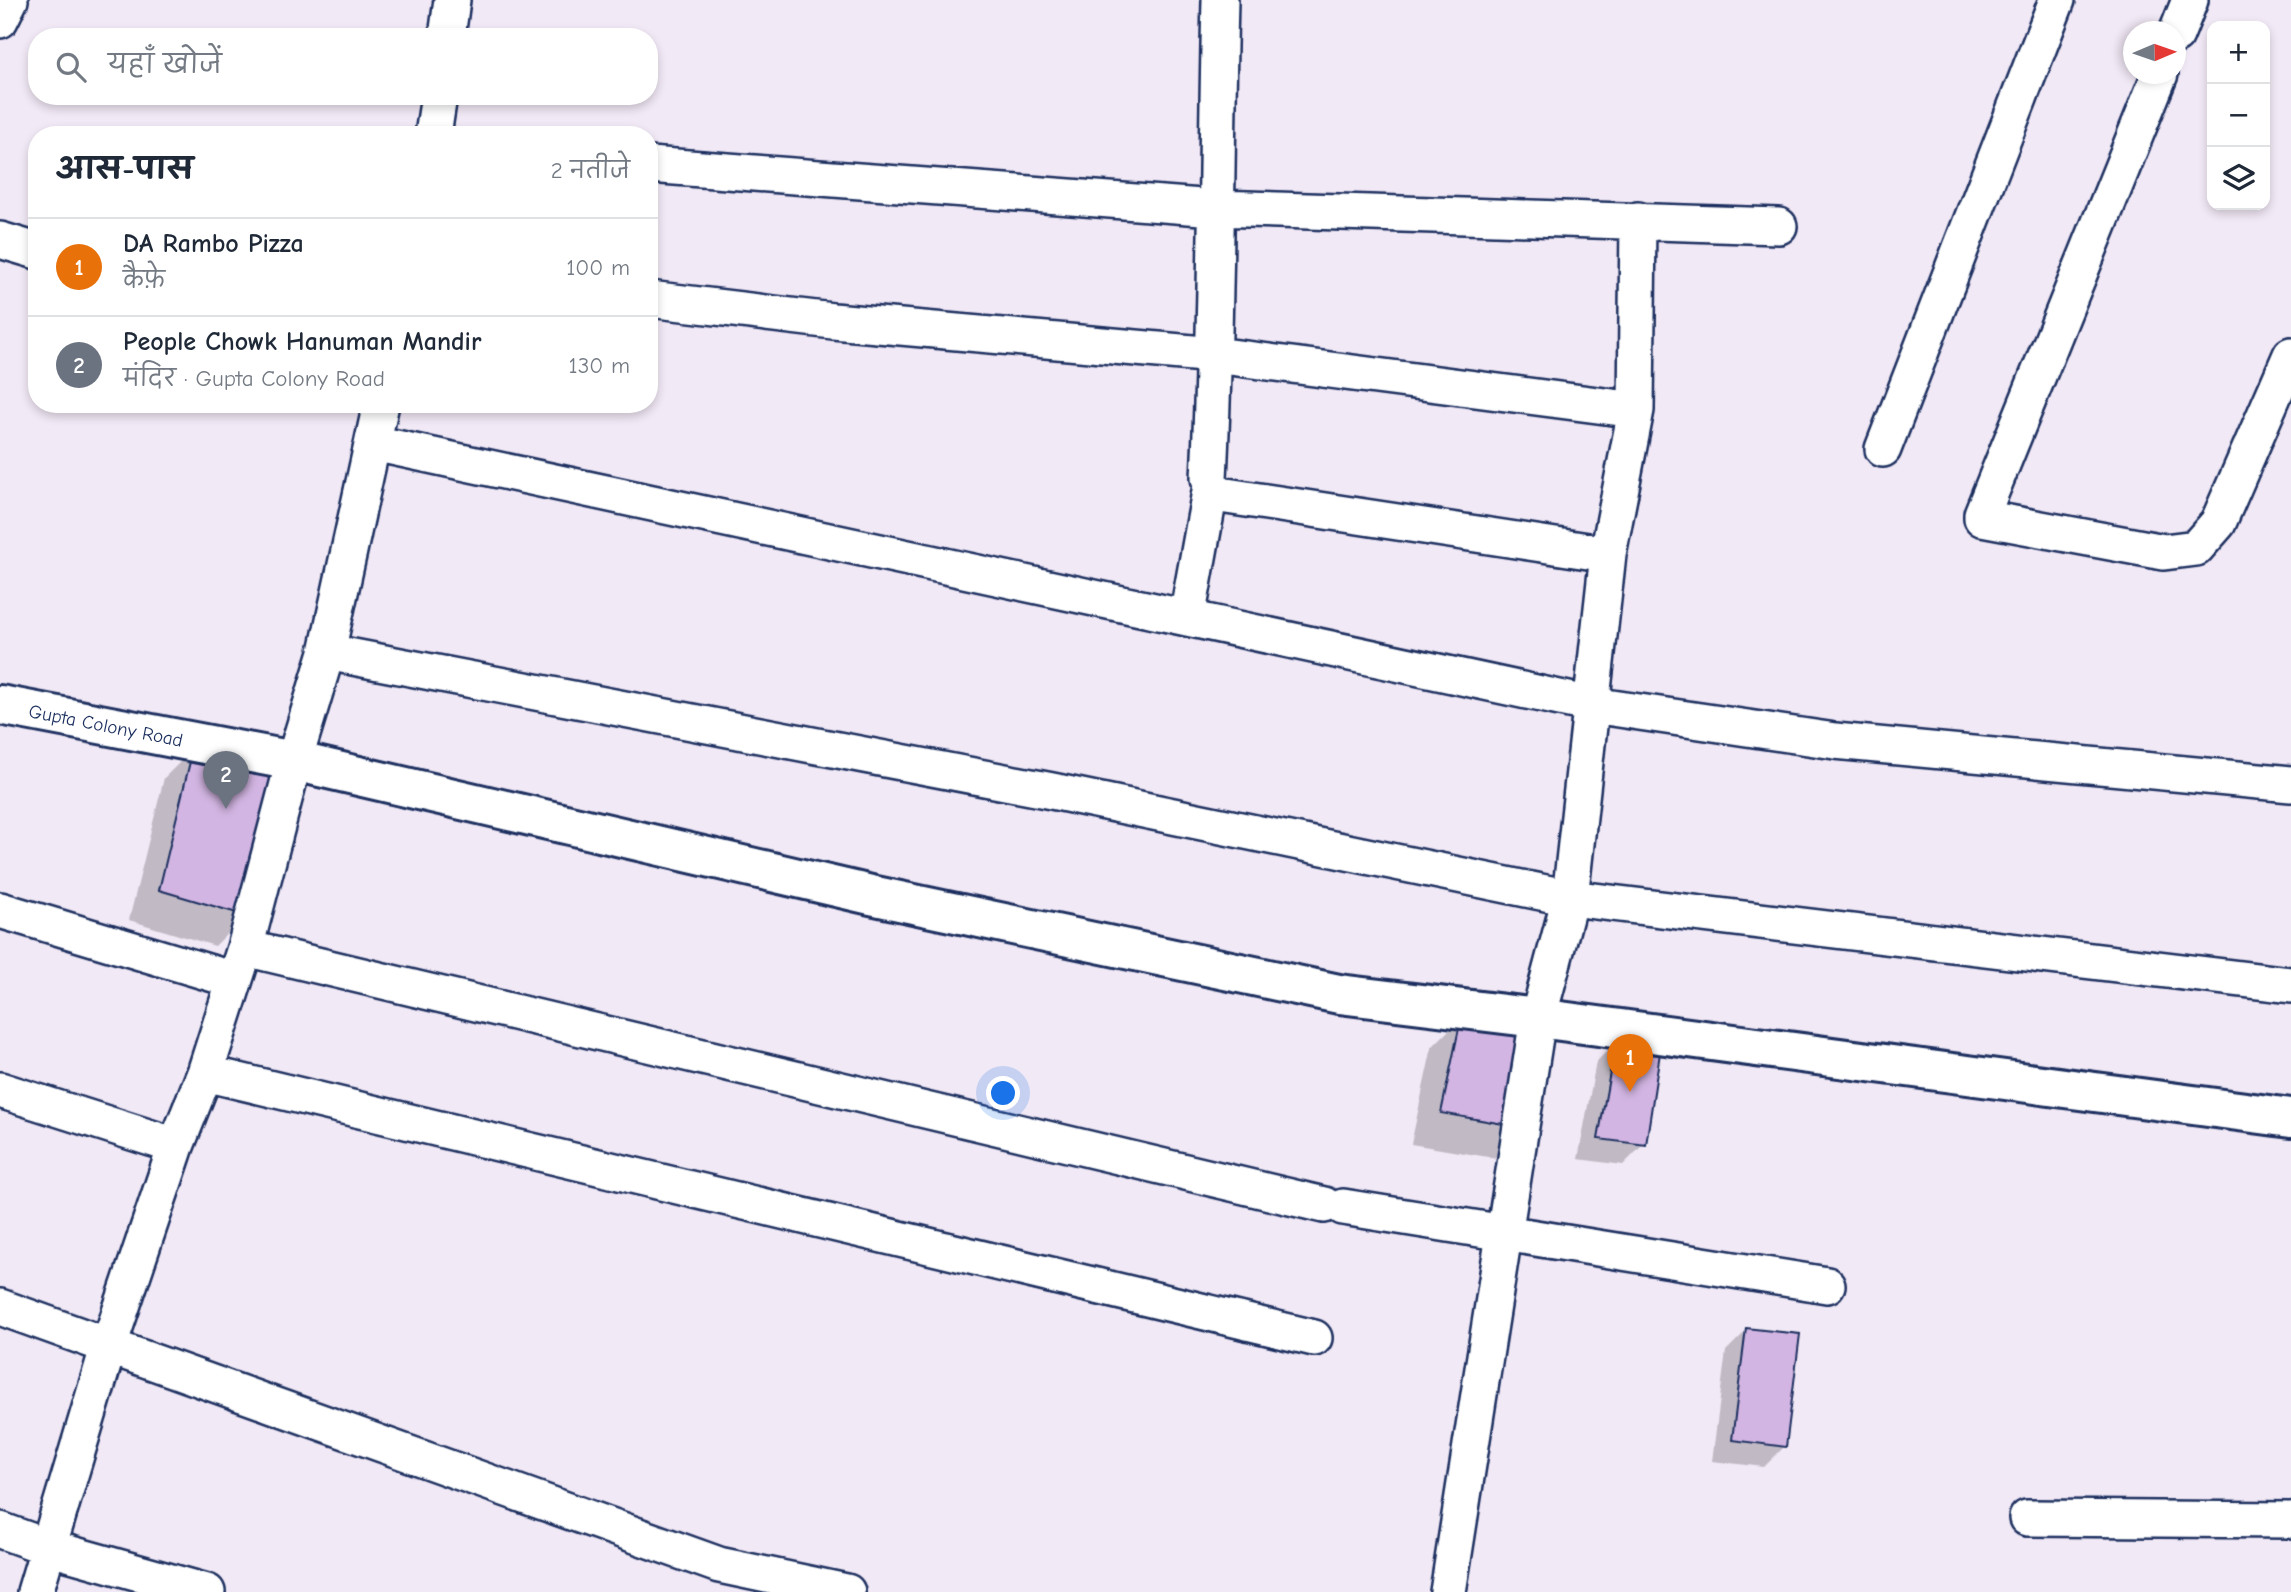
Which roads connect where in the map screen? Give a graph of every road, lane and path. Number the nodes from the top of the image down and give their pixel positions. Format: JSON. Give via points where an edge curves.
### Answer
{"nodes":[{"id":1,"x":10,"y":0,"type":"edge"},
{"id":2,"x":452,"y":0,"type":"edge"},
{"id":3,"x":1220,"y":0,"type":"edge"},
{"id":4,"x":2057,"y":0,"type":"edge"},
{"id":5,"x":2189,"y":0,"type":"edge"},
{"id":6,"x":0,"y":20,"type":"edge"},
{"id":7,"x":2181,"y":21,"type":"edge"},
{"id":8,"x":448,"y":28,"type":"edge"},
{"id":9,"x":2156,"y":84,"type":"edge"},
{"id":10,"x":438,"y":105,"type":"edge"},
{"id":11,"x":434,"y":126,"type":"edge"},
{"id":12,"x":658,"y":166,"type":"edge"},
{"id":13,"x":1215,"y":208,"type":"junction"},
{"id":14,"x":1638,"y":220,"type":"junction"},
{"id":15,"x":1779,"y":226,"type":"dead end"},
{"id":16,"x":0,"y":240,"type":"edge"},
{"id":17,"x":28,"y":248,"type":"edge"},
{"id":18,"x":658,"y":300,"type":"edge"},
{"id":19,"x":1215,"y":355,"type":"junction"},
{"id":20,"x":2291,"y":355,"type":"edge"},
{"id":21,"x":1636,"y":410,"type":"junction"},
{"id":22,"x":379,"y":413,"type":"edge"},
{"id":23,"x":373,"y":443,"type":"junction"},
{"id":24,"x":1883,"y":449,"type":"dead end"},
{"id":25,"x":1211,"y":486,"type":"junction"},
{"id":26,"x":1608,"y":554,"type":"junction"},
{"id":27,"x":1187,"y":618,"type":"junction"},
{"id":28,"x":327,"y":652,"type":"junction"},
{"id":29,"x":0,"y":705,"type":"edge"},
{"id":30,"x":1592,"y":705,"type":"junction"},
{"id":31,"x":294,"y":761,"type":"junction"},
{"id":32,"x":2291,"y":784,"type":"edge"},
{"id":33,"x":1570,"y":898,"type":"junction"},
{"id":34,"x":0,"y":910,"type":"edge"},
{"id":35,"x":239,"y":964,"type":"junction"},
{"id":36,"x":2291,"y":985,"type":"edge"},
{"id":37,"x":1538,"y":1018,"type":"junction"},
{"id":38,"x":205,"y":1073,"type":"junction"},
{"id":39,"x":0,"y":1090,"type":"edge"},
{"id":40,"x":2291,"y":1118,"type":"edge"},
{"id":41,"x":176,"y":1146,"type":"junction"},
{"id":42,"x":1504,"y":1232,"type":"junction"},
{"id":43,"x":1826,"y":1285,"type":"dead end"},
{"id":44,"x":0,"y":1307,"type":"edge"},
{"id":45,"x":1314,"y":1338,"type":"dead end"},
{"id":46,"x":109,"y":1345,"type":"junction"},
{"id":47,"x":2027,"y":1518,"type":"dead end"},
{"id":48,"x":2291,"y":1520,"type":"edge"},
{"id":49,"x":0,"y":1530,"type":"edge"},
{"id":50,"x":50,"y":1548,"type":"junction"},
{"id":51,"x":36,"y":1592,"type":"edge"},
{"id":52,"x":207,"y":1592,"type":"edge"},
{"id":53,"x":847,"y":1592,"type":"edge"},
{"id":54,"x":1448,"y":1592,"type":"edge"}],
"edges":[{"from":1,"to":6,"type":"street"},
{"from":2,"to":8,"type":"street"},
{"from":3,"to":13,"type":"street"},
{"from":4,"to":24,"type":"street"},
{"from":5,"to":7,"type":"street"},
{"from":9,"to":20,"type":"street","via":[[1982,517],[2164,552],[2196,548],[2218,523]]},
{"from":10,"to":11,"type":"street"},
{"from":12,"to":13,"type":"street"},
{"from":13,"to":14,"type":"street"},
{"from":13,"to":19,"type":"street"},
{"from":14,"to":15,"type":"street"},
{"from":14,"to":21,"type":"street"},
{"from":16,"to":17,"type":"street"},
{"from":18,"to":19,"type":"street"},
{"from":19,"to":21,"type":"street"},
{"from":19,"to":25,"type":"street"},
{"from":21,"to":26,"type":"street"},
{"from":22,"to":23,"type":"street"},
{"from":23,"to":27,"type":"street"},
{"from":23,"to":28,"type":"street"},
{"from":25,"to":26,"type":"street","via":[[1220,495]]},
{"from":25,"to":27,"type":"street"},
{"from":26,"to":30,"type":"street"},
{"from":27,"to":30,"type":"street"},
{"from":28,"to":31,"type":"street"},
{"from":28,"to":33,"type":"street","via":[[1052,791]]},
{"from":29,"to":31,"type":"street","name":"Gupta Colony Road"},
{"from":30,"to":32,"type":"street","via":[[1835,741]]},
{"from":30,"to":33,"type":"street"},
{"from":31,"to":35,"type":"street"},
{"from":31,"to":37,"type":"street","name":"Gupta Colony Road","via":[[871,895],[1339,994]]},
{"from":33,"to":36,"type":"street"},
{"from":33,"to":37,"type":"street"},
{"from":34,"to":35,"type":"street"},
{"from":35,"to":38,"type":"street"},
{"from":35,"to":42,"type":"street","via":[[1333,1206]]},
{"from":37,"to":40,"type":"street","name":"Gupta Colony Road"},
{"from":37,"to":42,"type":"street"},
{"from":38,"to":41,"type":"street"},
{"from":38,"to":45,"type":"street"},
{"from":39,"to":41,"type":"street"},
{"from":41,"to":46,"type":"street"},
{"from":42,"to":43,"type":"street"},
{"from":42,"to":54,"type":"street"},
{"from":44,"to":46,"type":"street"},
{"from":46,"to":50,"type":"street"},
{"from":46,"to":53,"type":"street","via":[[719,1565]]},
{"from":47,"to":48,"type":"street"},
{"from":49,"to":50,"type":"street"},
{"from":50,"to":51,"type":"street"},
{"from":50,"to":52,"type":"street"}]}
